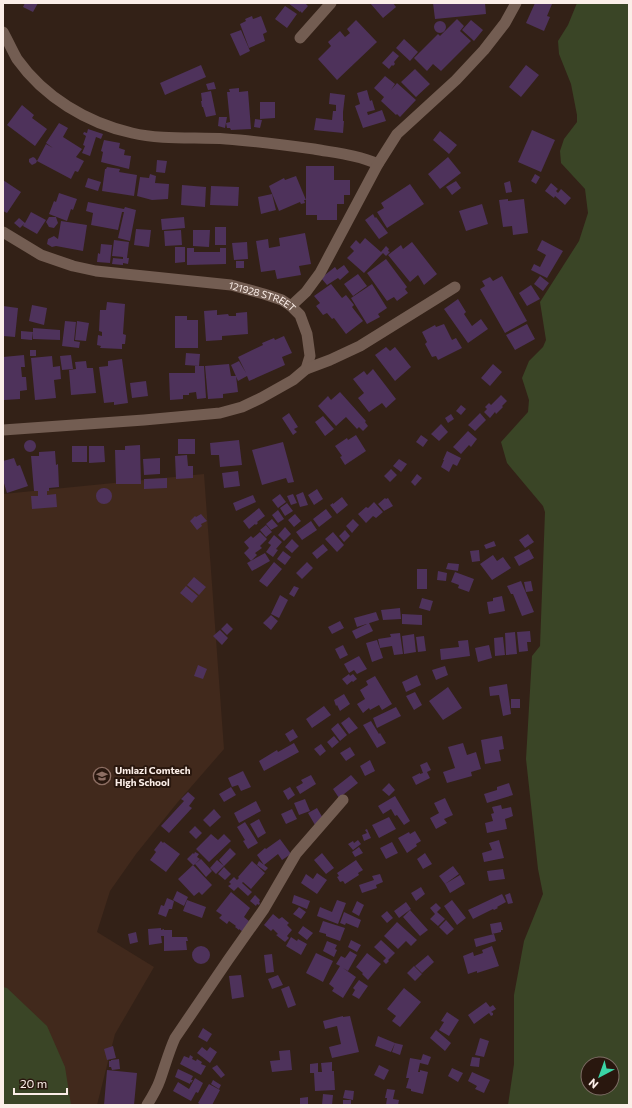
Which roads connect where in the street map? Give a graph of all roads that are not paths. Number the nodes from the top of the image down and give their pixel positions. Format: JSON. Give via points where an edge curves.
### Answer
{"nodes":[{"id":1,"x":331,"y":3,"type":"edge"},
{"id":2,"x":516,"y":3,"type":"edge"},
{"id":3,"x":3,"y":32,"type":"edge"},
{"id":4,"x":300,"y":38,"type":"dead end"},
{"id":5,"x":378,"y":164,"type":"junction"},
{"id":6,"x":3,"y":232,"type":"edge"},
{"id":7,"x":456,"y":287,"type":"dead end"},
{"id":8,"x":291,"y":306,"type":"junction"},
{"id":9,"x":306,"y":369,"type":"junction"},
{"id":10,"x":3,"y":430,"type":"edge"},
{"id":11,"x":343,"y":800,"type":"dead end"},
{"id":12,"x":147,"y":1105,"type":"edge"}],
"edges":[{"from":1,"to":4,"type":"street"},
{"from":2,"to":5,"type":"street","via":[[505,23],[484,50],[456,80],[397,134]]},
{"from":3,"to":5,"type":"street","via":[[17,58],[34,80],[76,112],[109,126],[133,133],[227,139],[359,156]]},
{"from":5,"to":8,"type":"street","via":[[320,273],[306,292]]},
{"from":6,"to":8,"type":"street","name":"121928 STREET","via":[[41,255],[73,266],[96,271],[231,285],[282,300]]},
{"from":7,"to":9,"type":"street","via":[[360,346]]},
{"from":8,"to":9,"type":"street","name":"121928 STREET","via":[[300,315],[307,334],[310,356]]},
{"from":9,"to":10,"type":"street","via":[[293,380],[261,398],[220,413]]},
{"from":11,"to":12,"type":"street","via":[[296,854],[264,909],[183,1025],[169,1051],[156,1090]]}]}
